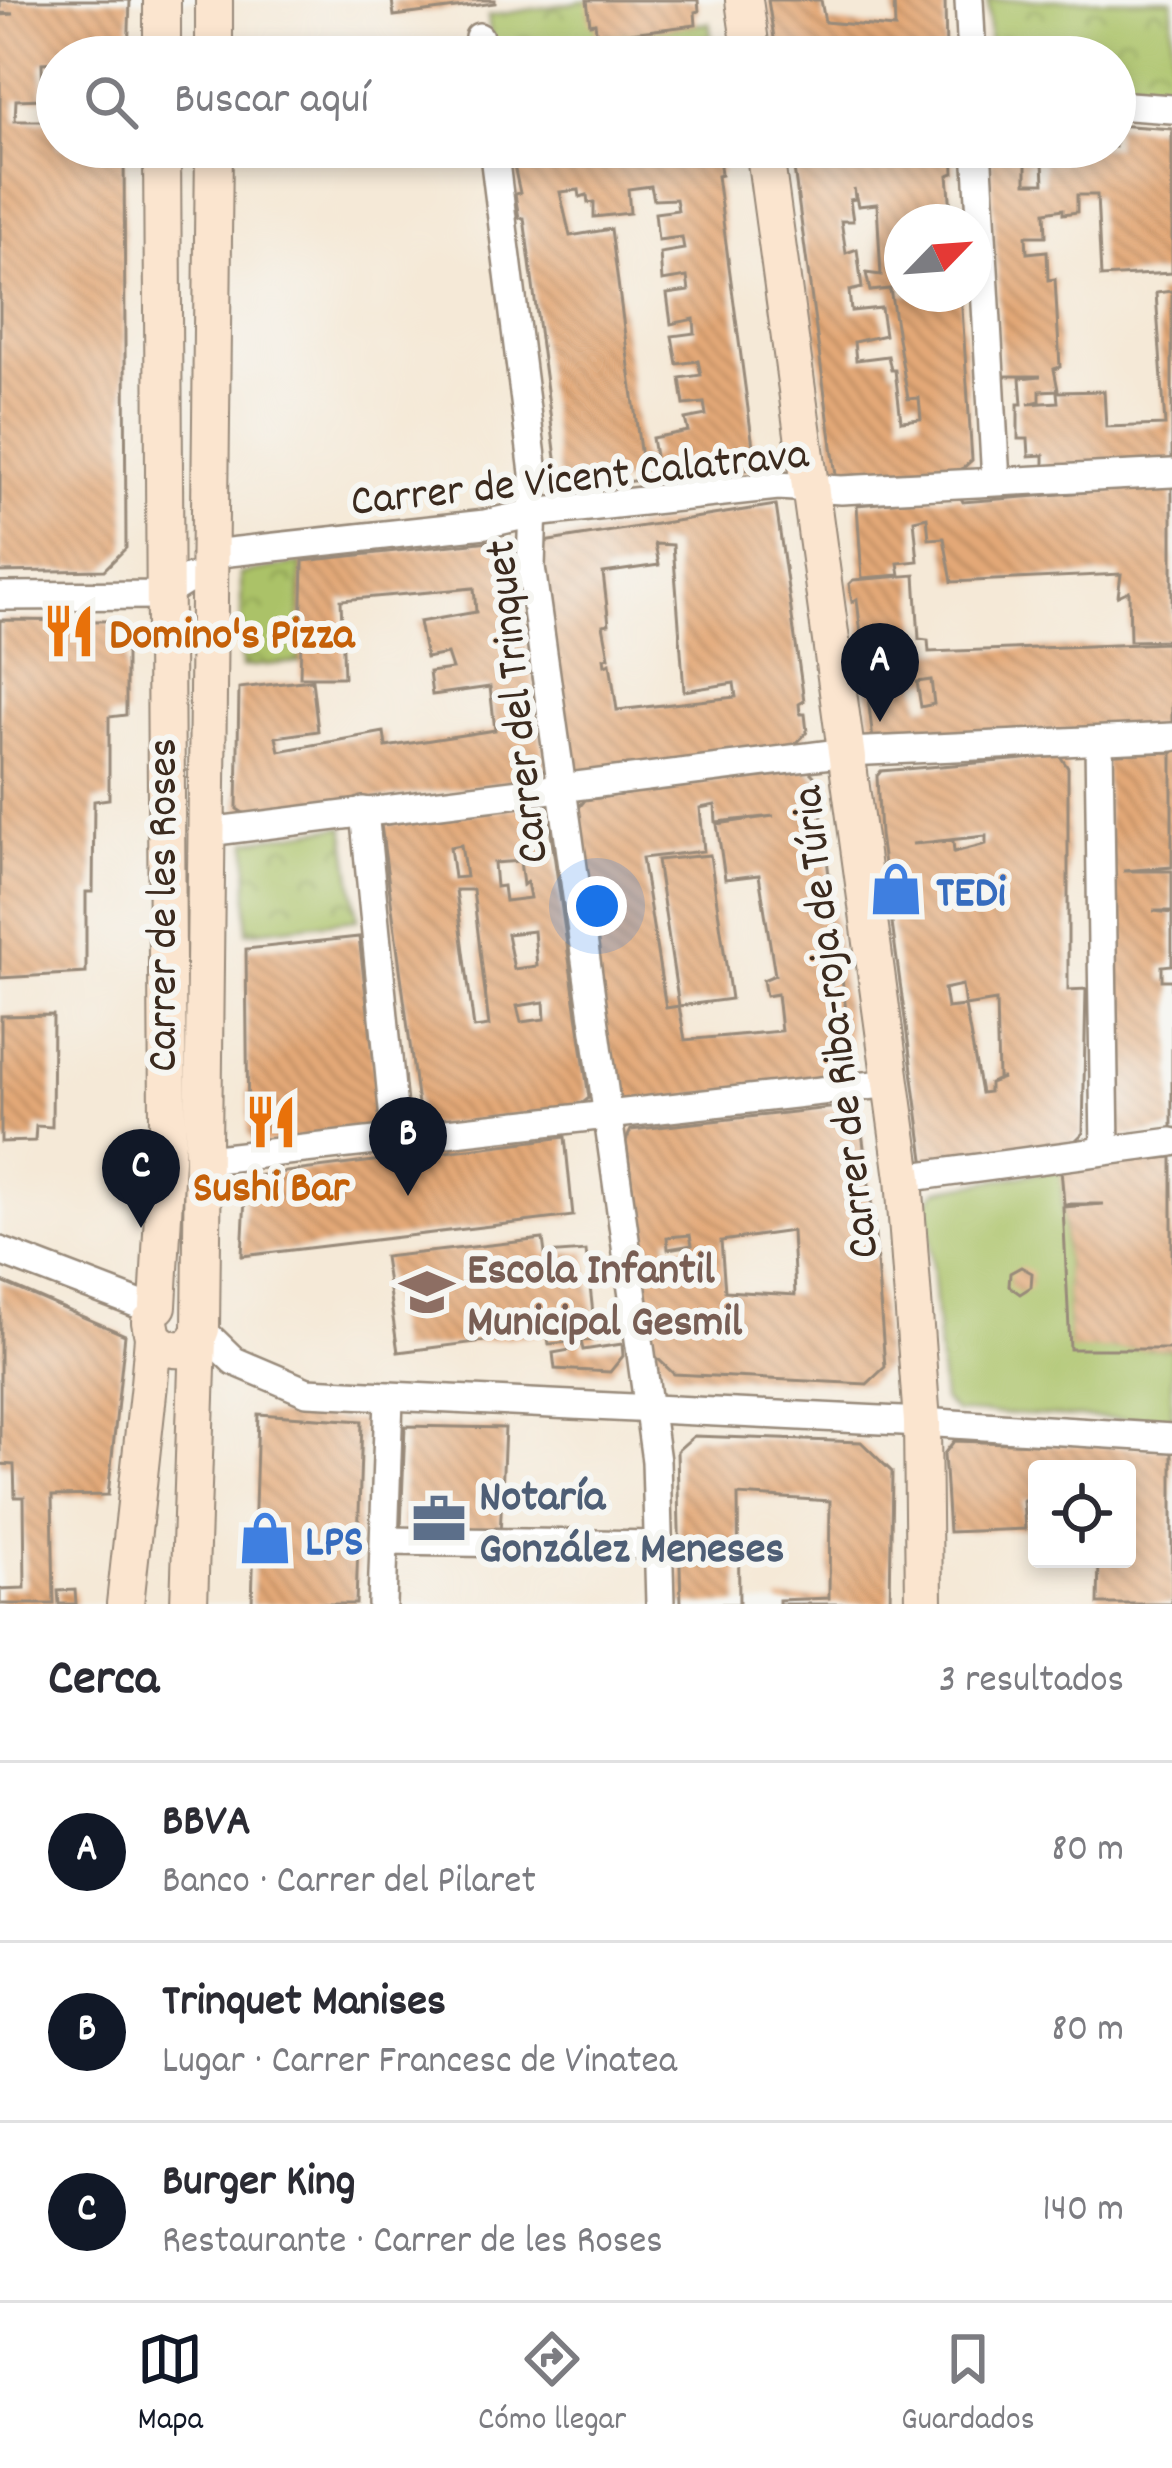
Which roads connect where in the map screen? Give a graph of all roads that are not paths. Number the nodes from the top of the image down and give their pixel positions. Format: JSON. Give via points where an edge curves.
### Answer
{"nodes":[{"id":1,"x":162,"y":0,"type":"edge"},
{"id":2,"x":214,"y":0,"type":"edge"},
{"id":3,"x":744,"y":0,"type":"edge"},
{"id":4,"x":969,"y":0,"type":"edge"},
{"id":5,"x":162,"y":36,"type":"edge"},
{"id":6,"x":214,"y":36,"type":"edge"},
{"id":7,"x":749,"y":36,"type":"edge"},
{"id":8,"x":971,"y":36,"type":"edge"},
{"id":9,"x":1136,"y":106,"type":"edge"},
{"id":10,"x":1172,"y":109,"type":"edge"},
{"id":11,"x":163,"y":168,"type":"edge"},
{"id":12,"x":213,"y":168,"type":"edge"},
{"id":13,"x":496,"y":168,"type":"edge"},
{"id":14,"x":767,"y":168,"type":"edge"},
{"id":15,"x":978,"y":168,"type":"edge"},
{"id":16,"x":1172,"y":473,"type":"edge"},
{"id":17,"x":996,"y":481,"type":"junction"},
{"id":18,"x":809,"y":489,"type":"junction"},
{"id":19,"x":534,"y":513,"type":"junction"},
{"id":20,"x":187,"y":565,"type":"junction"},
{"id":21,"x":0,"y":596,"type":"edge"},
{"id":22,"x":1172,"y":737,"type":"edge"},
{"id":23,"x":1099,"y":742,"type":"junction"},
{"id":24,"x":848,"y":752,"type":"junction"},
{"id":25,"x":562,"y":788,"type":"junction"},
{"id":26,"x":364,"y":811,"type":"junction"},
{"id":27,"x":208,"y":832,"type":"junction"},
{"id":28,"x":892,"y":1083,"type":"junction"},
{"id":29,"x":607,"y":1114,"type":"junction"},
{"id":30,"x":396,"y":1140,"type":"junction"},
{"id":31,"x":1172,"y":1142,"type":"edge"},
{"id":32,"x":1105,"y":1150,"type":"junction"},
{"id":33,"x":206,"y":1160,"type":"junction"},
{"id":34,"x":904,"y":1178,"type":"junction"},
{"id":35,"x":0,"y":1251,"type":"edge"},
{"id":36,"x":155,"y":1318,"type":"junction"},
{"id":37,"x":200,"y":1329,"type":"junction"},
{"id":38,"x":389,"y":1398,"type":"junction"},
{"id":39,"x":648,"y":1408,"type":"junction"},
{"id":40,"x":922,"y":1422,"type":"junction"},
{"id":41,"x":1172,"y":1438,"type":"edge"},
{"id":42,"x":385,"y":1541,"type":"junction"},
{"id":43,"x":658,"y":1545,"type":"junction"},
{"id":44,"x":125,"y":1604,"type":"edge"},
{"id":45,"x":189,"y":1604,"type":"edge"},
{"id":46,"x":382,"y":1604,"type":"edge"},
{"id":47,"x":660,"y":1604,"type":"edge"},
{"id":48,"x":923,"y":1604,"type":"edge"}],
"edges":[{"from":1,"to":5,"type":"main road"},
{"from":2,"to":6,"type":"main road"},
{"from":3,"to":7,"type":"main road"},
{"from":4,"to":8,"type":"street"},
{"from":9,"to":10,"type":"street"},
{"from":11,"to":20,"type":"main road","name":"Carrer de les Roses"},
{"from":12,"to":20,"type":"main road","name":"Carrer de les Roses"},
{"from":13,"to":19,"type":"street","name":"Carrer del Trinquet"},
{"from":14,"to":18,"type":"main road","name":"Carrer de Riba-roja de Túria"},
{"from":15,"to":17,"type":"street"},
{"from":16,"to":17,"type":"street","name":"Carrer de Vicent Calatrava"},
{"from":17,"to":18,"type":"street","name":"Carrer de Vicent Calatrava"},
{"from":18,"to":19,"type":"street","name":"Carrer de Vicent Calatrava"},
{"from":18,"to":24,"type":"main road","name":"Carrer de Riba-roja de Túria"},
{"from":19,"to":20,"type":"street","name":"Carrer de Vicent Calatrava"},
{"from":19,"to":25,"type":"street","name":"Carrer del Trinquet","via":[[531,567]]},
{"from":20,"to":21,"type":"street","name":"Carrer de Vicent Calatrava"},
{"from":20,"to":27,"type":"main road","name":"Carrer de les Roses"},
{"from":20,"to":36,"type":"main road","name":"Carrer de les Roses","via":[[167,703],[168,1124]]},
{"from":22,"to":23,"type":"street"},
{"from":23,"to":24,"type":"street"},
{"from":23,"to":32,"type":"street"},
{"from":24,"to":25,"type":"street"},
{"from":24,"to":28,"type":"main road","name":"Carrer de Riba-roja de Túria"},
{"from":25,"to":26,"type":"street"},
{"from":25,"to":29,"type":"street","name":"Carrer del Trinquet"},
{"from":26,"to":27,"type":"street"},
{"from":26,"to":30,"type":"street"},
{"from":27,"to":33,"type":"main road","name":"Carrer de les Roses"},
{"from":28,"to":29,"type":"street"},
{"from":28,"to":34,"type":"main road","name":"Carrer de Riba-roja de Túria"},
{"from":29,"to":30,"type":"street"},
{"from":29,"to":39,"type":"street","name":"Carrer del Trinquet"},
{"from":30,"to":33,"type":"street"},
{"from":31,"to":32,"type":"street"},
{"from":32,"to":34,"type":"street"},
{"from":33,"to":37,"type":"main road","name":"Carrer de les Roses"},
{"from":34,"to":40,"type":"main road","name":"Carrer de Riba-roja de Túria"},
{"from":35,"to":36,"type":"street"},
{"from":36,"to":37,"type":"main road","via":[[176,1350]]},
{"from":36,"to":44,"type":"main road","name":"Carrer de les Roses"},
{"from":37,"to":38,"type":"street","via":[[234,1361],[307,1392]]},
{"from":37,"to":45,"type":"main road","name":"Carrer de les Roses"},
{"from":38,"to":39,"type":"street"},
{"from":38,"to":42,"type":"street"},
{"from":39,"to":40,"type":"street"},
{"from":39,"to":43,"type":"street","name":"Carrer del Trinquet"},
{"from":40,"to":41,"type":"street"},
{"from":40,"to":48,"type":"main road","name":"Carrer de Riba-roja de Túria"},
{"from":42,"to":43,"type":"street"},
{"from":42,"to":46,"type":"street"},
{"from":43,"to":47,"type":"street","name":"Carrer del Trinquet"}]}
